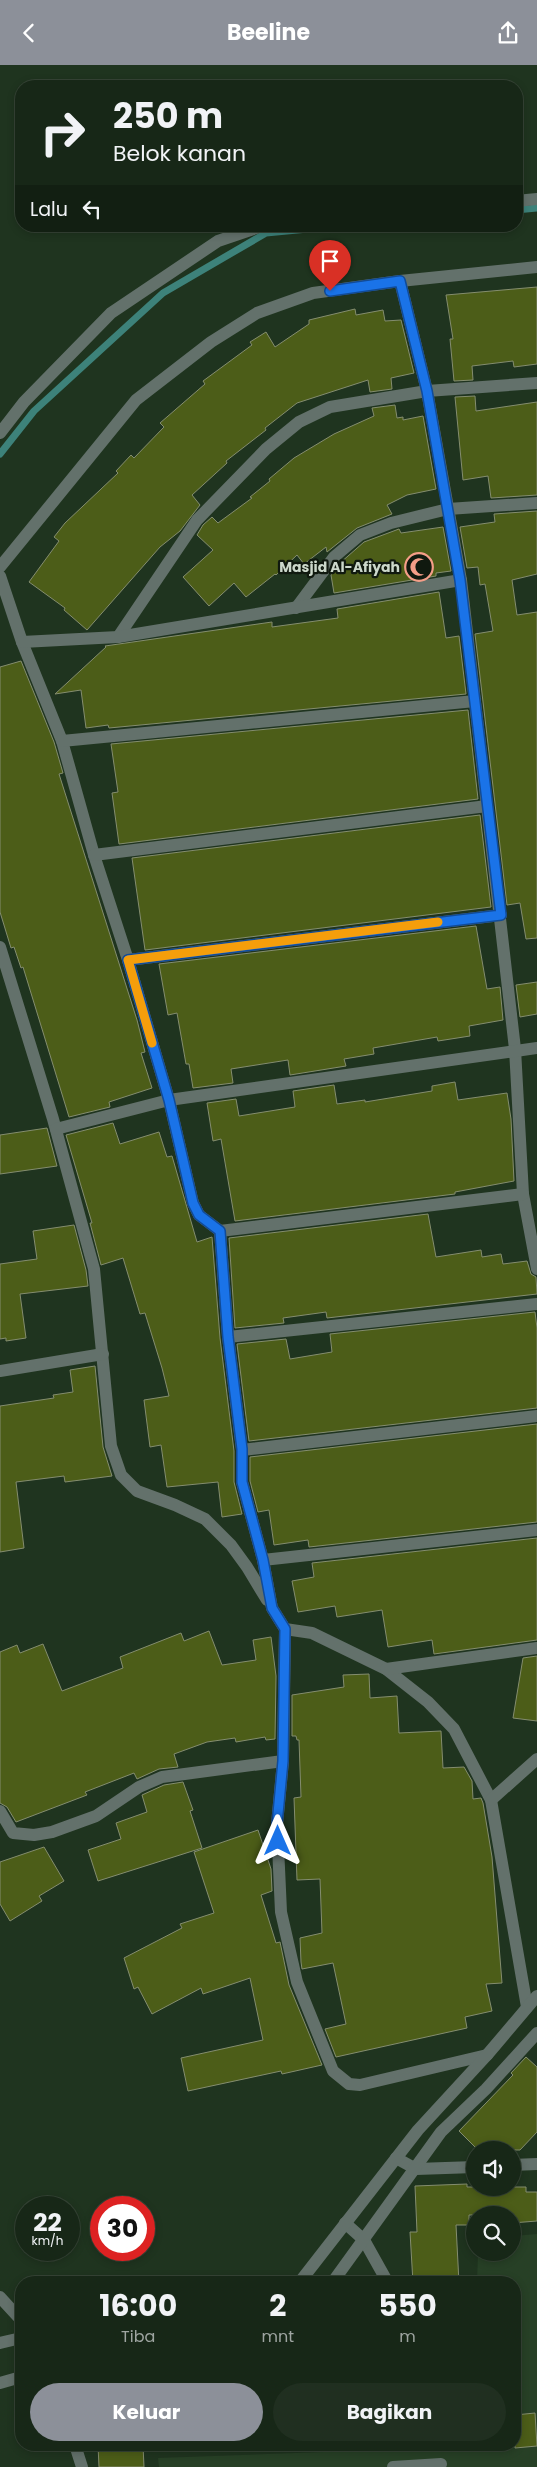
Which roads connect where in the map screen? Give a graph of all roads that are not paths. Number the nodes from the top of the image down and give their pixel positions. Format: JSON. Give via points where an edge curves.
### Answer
{"nodes":[{"id":1,"x":537,"y":199,"type":"edge"},
{"id":2,"x":523,"y":200,"type":"edge"},
{"id":3,"x":244,"y":232,"type":"edge"},
{"id":4,"x":537,"y":267,"type":"edge"},
{"id":5,"x":400,"y":281,"type":"junction"},
{"id":6,"x":537,"y":383,"type":"edge"},
{"id":7,"x":427,"y":391,"type":"junction"},
{"id":8,"x":0,"y":433,"type":"edge"},
{"id":9,"x":537,"y":503,"type":"edge"},
{"id":10,"x":448,"y":509,"type":"junction"},
{"id":11,"x":0,"y":567,"type":"edge"},
{"id":12,"x":0,"y":576,"type":"edge"},
{"id":13,"x":460,"y":580,"type":"junction"},
{"id":14,"x":296,"y":608,"type":"junction"},
{"id":15,"x":118,"y":637,"type":"junction"},
{"id":16,"x":22,"y":642,"type":"junction"},
{"id":17,"x":474,"y":701,"type":"junction"},
{"id":18,"x":62,"y":741,"type":"junction"},
{"id":19,"x":487,"y":806,"type":"junction"},
{"id":20,"x":94,"y":855,"type":"junction"},
{"id":21,"x":501,"y":915,"type":"junction"},
{"id":22,"x":0,"y":947,"type":"edge"},
{"id":23,"x":128,"y":960,"type":"junction"},
{"id":24,"x":537,"y":1048,"type":"edge"},
{"id":25,"x":515,"y":1049,"type":"junction"},
{"id":26,"x":169,"y":1100,"type":"junction"},
{"id":27,"x":56,"y":1129,"type":"junction"},
{"id":28,"x":523,"y":1194,"type":"junction"},
{"id":29,"x":220,"y":1231,"type":"junction"},
{"id":30,"x":537,"y":1269,"type":"edge"},
{"id":31,"x":537,"y":1304,"type":"edge"},
{"id":32,"x":228,"y":1337,"type":"junction"},
{"id":33,"x":103,"y":1354,"type":"junction"},
{"id":34,"x":0,"y":1371,"type":"edge"},
{"id":35,"x":537,"y":1416,"type":"edge"},
{"id":36,"x":242,"y":1449,"type":"junction"},
{"id":37,"x":537,"y":1530,"type":"edge"},
{"id":38,"x":263,"y":1560,"type":"junction"},
{"id":39,"x":272,"y":1608,"type":"junction"},
{"id":40,"x":285,"y":1629,"type":"junction"},
{"id":41,"x":537,"y":1648,"type":"edge"},
{"id":42,"x":386,"y":1669,"type":"junction"},
{"id":43,"x":537,"y":1759,"type":"edge"},
{"id":44,"x":283,"y":1761,"type":"junction"},
{"id":45,"x":491,"y":1800,"type":"junction"},
{"id":46,"x":0,"y":1811,"type":"edge"},
{"id":47,"x":537,"y":1996,"type":"edge"},
{"id":48,"x":527,"y":2007,"type":"junction"},
{"id":49,"x":537,"y":2033,"type":"edge"},
{"id":50,"x":487,"y":2055,"type":"junction"},
{"id":51,"x":396,"y":2158,"type":"junction"},
{"id":52,"x":537,"y":2164,"type":"edge"},
{"id":53,"x":521,"y":2165,"type":"edge"},
{"id":54,"x":466,"y":2167,"type":"edge"},
{"id":55,"x":416,"y":2169,"type":"junction"},
{"id":56,"x":345,"y":2223,"type":"junction"},
{"id":57,"x":364,"y":2241,"type":"junction"},
{"id":58,"x":304,"y":2276,"type":"edge"},
{"id":59,"x":337,"y":2276,"type":"edge"},
{"id":60,"x":384,"y":2276,"type":"edge"},
{"id":61,"x":0,"y":2297,"type":"edge"},
{"id":62,"x":15,"y":2313,"type":"edge"},
{"id":63,"x":15,"y":2339,"type":"edge"},
{"id":64,"x":0,"y":2343,"type":"edge"},
{"id":65,"x":15,"y":2379,"type":"edge"},
{"id":66,"x":0,"y":2383,"type":"edge"},
{"id":67,"x":77,"y":2451,"type":"edge"},
{"id":68,"x":441,"y":2464,"type":"dead end"},
{"id":69,"x":82,"y":2467,"type":"edge"},
{"id":70,"x":393,"y":2467,"type":"edge"}],
"edges":[{"from":1,"to":2,"type":"street"},
{"from":3,"to":8,"type":"street","via":[[218,241],[111,313],[24,402]]},
{"from":4,"to":5,"type":"street"},
{"from":5,"to":7,"type":"street"},
{"from":5,"to":11,"type":"street","via":[[313,293],[257,313],[211,342],[136,400]]},
{"from":6,"to":7,"type":"street"},
{"from":7,"to":10,"type":"street"},
{"from":7,"to":15,"type":"street","via":[[330,407],[299,422],[266,449],[197,519]]},
{"from":9,"to":10,"type":"street"},
{"from":10,"to":13,"type":"street"},
{"from":10,"to":14,"type":"street","via":[[391,523],[360,535],[334,557]]},
{"from":12,"to":16,"type":"street"},
{"from":13,"to":14,"type":"street"},
{"from":13,"to":17,"type":"street"},
{"from":14,"to":15,"type":"street"},
{"from":15,"to":16,"type":"street"},
{"from":16,"to":18,"type":"street"},
{"from":17,"to":18,"type":"street"},
{"from":17,"to":19,"type":"street"},
{"from":18,"to":20,"type":"street"},
{"from":19,"to":20,"type":"street"},
{"from":19,"to":21,"type":"street"},
{"from":20,"to":23,"type":"street"},
{"from":21,"to":23,"type":"street"},
{"from":21,"to":25,"type":"street"},
{"from":22,"to":27,"type":"street"},
{"from":23,"to":26,"type":"street"},
{"from":24,"to":25,"type":"street"},
{"from":25,"to":26,"type":"street"},
{"from":25,"to":28,"type":"street"},
{"from":26,"to":27,"type":"street"},
{"from":26,"to":29,"type":"street","via":[[193,1203],[199,1215]]},
{"from":27,"to":33,"type":"street","via":[[94,1269]]},
{"from":28,"to":29,"type":"street"},
{"from":28,"to":30,"type":"street"},
{"from":29,"to":32,"type":"street"},
{"from":31,"to":32,"type":"street"},
{"from":32,"to":36,"type":"street"},
{"from":33,"to":34,"type":"street"},
{"from":33,"to":39,"type":"street","via":[[111,1446],[121,1475],[137,1491],[205,1519],[231,1545]]},
{"from":35,"to":36,"type":"street"},
{"from":36,"to":38,"type":"street","via":[[242,1482]]},
{"from":37,"to":38,"type":"street"},
{"from":38,"to":39,"type":"street"},
{"from":39,"to":40,"type":"street"},
{"from":40,"to":42,"type":"street","via":[[312,1633]]},
{"from":40,"to":44,"type":"street"},
{"from":41,"to":42,"type":"street"},
{"from":42,"to":45,"type":"street","via":[[428,1702],[454,1729]]},
{"from":43,"to":45,"type":"street"},
{"from":44,"to":46,"type":"street","via":[[162,1777],[139,1787],[96,1817],[52,1832],[34,1835],[13,1833]]},
{"from":44,"to":50,"type":"street","via":[[277,1824],[281,1912],[297,1982],[333,2071],[349,2084],[360,2085]]},
{"from":45,"to":48,"type":"street"},
{"from":47,"to":48,"type":"street"},
{"from":48,"to":50,"type":"street"},
{"from":49,"to":55,"type":"street","via":[[442,2133]]},
{"from":50,"to":51,"type":"street"},
{"from":51,"to":55,"type":"street"},
{"from":51,"to":56,"type":"street"},
{"from":52,"to":53,"type":"street"},
{"from":54,"to":55,"type":"street"},
{"from":55,"to":57,"type":"street"},
{"from":56,"to":57,"type":"street"},
{"from":56,"to":58,"type":"street"},
{"from":57,"to":59,"type":"street"},
{"from":57,"to":60,"type":"street"},
{"from":61,"to":62,"type":"street"},
{"from":63,"to":64,"type":"street"},
{"from":65,"to":66,"type":"street"},
{"from":67,"to":69,"type":"street"},
{"from":68,"to":70,"type":"street"}]}
